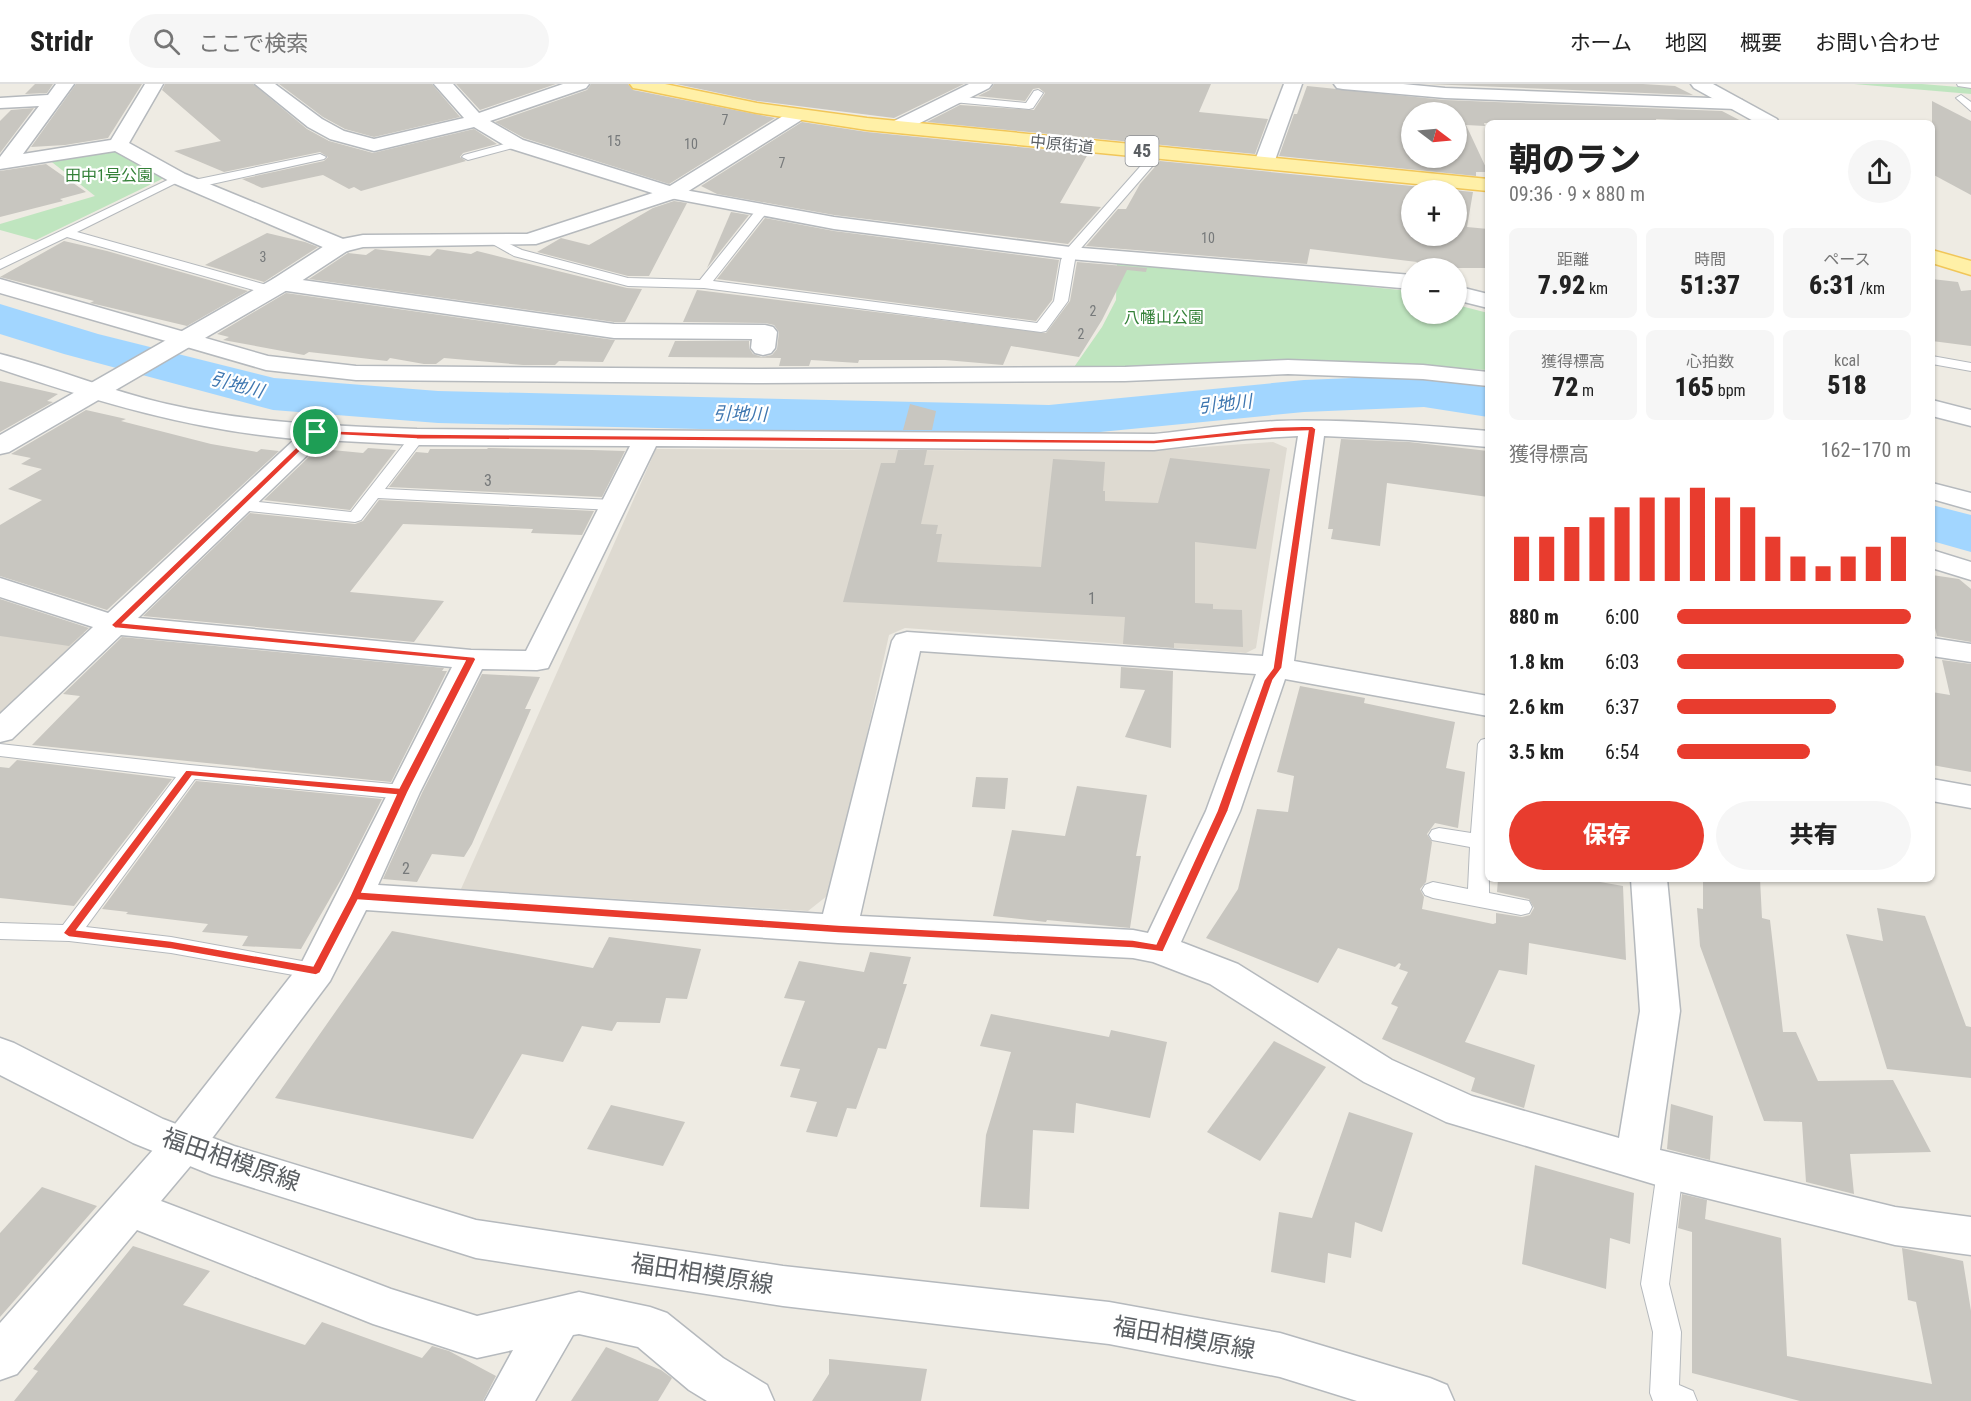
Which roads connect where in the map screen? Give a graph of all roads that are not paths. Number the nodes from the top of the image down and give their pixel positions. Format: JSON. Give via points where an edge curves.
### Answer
{"nodes":[{"id":1,"x":65,"y":84,"type":"edge"},
{"id":2,"x":154,"y":84,"type":"edge"},
{"id":3,"x":264,"y":84,"type":"edge"},
{"id":4,"x":443,"y":84,"type":"edge"},
{"id":5,"x":579,"y":84,"type":"edge"},
{"id":6,"x":639,"y":84,"type":"edge"},
{"id":7,"x":983,"y":84,"type":"edge"},
{"id":8,"x":1293,"y":84,"type":"edge"},
{"id":9,"x":1343,"y":84,"type":"edge"},
{"id":10,"x":1700,"y":84,"type":"edge"},
{"id":11,"x":1962,"y":84,"type":"edge"},
{"id":12,"x":1971,"y":85,"type":"edge"},
{"id":13,"x":1398,"y":86,"type":"edge"},
{"id":14,"x":1490,"y":89,"type":"edge"},
{"id":15,"x":1038,"y":93,"type":"dead end"},
{"id":16,"x":1961,"y":98,"type":"dead end"},
{"id":17,"x":953,"y":99,"type":"junction"},
{"id":18,"x":53,"y":100,"type":"junction"},
{"id":19,"x":0,"y":104,"type":"edge"},
{"id":20,"x":1736,"y":104,"type":"junction"},
{"id":21,"x":1971,"y":108,"type":"edge"},
{"id":22,"x":796,"y":115,"type":"junction"},
{"id":23,"x":475,"y":120,"type":"junction"},
{"id":24,"x":1765,"y":120,"type":"edge"},
{"id":25,"x":897,"y":128,"type":"junction"},
{"id":26,"x":516,"y":144,"type":"junction"},
{"id":27,"x":118,"y":145,"type":"junction"},
{"id":28,"x":1158,"y":153,"type":"junction"},
{"id":29,"x":320,"y":157,"type":"dead end"},
{"id":30,"x":468,"y":157,"type":"dead end"},
{"id":31,"x":4,"y":162,"type":"edge"},
{"id":32,"x":1264,"y":163,"type":"junction"},
{"id":33,"x":186,"y":181,"type":"junction"},
{"id":34,"x":1485,"y":185,"type":"edge"},
{"id":35,"x":672,"y":193,"type":"junction"},
{"id":36,"x":761,"y":212,"type":"junction"},
{"id":37,"x":67,"y":233,"type":"junction"},
{"id":38,"x":495,"y":242,"type":"junction"},
{"id":39,"x":340,"y":246,"type":"junction"},
{"id":40,"x":1070,"y":253,"type":"junction"},
{"id":41,"x":1935,"y":257,"type":"edge"},
{"id":42,"x":0,"y":265,"type":"edge"},
{"id":43,"x":1971,"y":268,"type":"edge"},
{"id":44,"x":1401,"y":281,"type":"edge"},
{"id":45,"x":704,"y":284,"type":"junction"},
{"id":46,"x":0,"y":286,"type":"edge"},
{"id":47,"x":275,"y":287,"type":"junction"},
{"id":48,"x":1467,"y":296,"type":"edge"},
{"id":49,"x":1485,"y":300,"type":"edge"},
{"id":50,"x":176,"y":343,"type":"junction"},
{"id":51,"x":763,"y":348,"type":"dead end"},
{"id":52,"x":0,"y":361,"type":"edge"},
{"id":53,"x":1935,"y":361,"type":"edge"},
{"id":54,"x":1971,"y":367,"type":"edge"},
{"id":55,"x":1485,"y":379,"type":"edge"},
{"id":56,"x":92,"y":392,"type":"junction"},
{"id":57,"x":1935,"y":409,"type":"edge"},
{"id":58,"x":1971,"y":418,"type":"edge"},
{"id":59,"x":1312,"y":429,"type":"junction"},
{"id":60,"x":316,"y":432,"type":"junction"},
{"id":61,"x":417,"y":437,"type":"junction"},
{"id":62,"x":648,"y":437,"type":"junction"},
{"id":63,"x":1485,"y":439,"type":"edge"},
{"id":64,"x":0,"y":446,"type":"edge"},
{"id":65,"x":1935,"y":491,"type":"edge"},
{"id":66,"x":374,"y":493,"type":"junction"},
{"id":67,"x":1971,"y":502,"type":"edge"},
{"id":68,"x":240,"y":505,"type":"junction"},
{"id":69,"x":613,"y":506,"type":"junction"},
{"id":70,"x":1935,"y":560,"type":"edge"},
{"id":71,"x":1971,"y":571,"type":"edge"},
{"id":72,"x":0,"y":587,"type":"edge"},
{"id":73,"x":115,"y":625,"type":"junction"},
{"id":74,"x":1935,"y":647,"type":"edge"},
{"id":75,"x":1971,"y":653,"type":"edge"},
{"id":76,"x":471,"y":659,"type":"junction"},
{"id":77,"x":1277,"y":668,"type":"junction"},
{"id":78,"x":1485,"y":705,"type":"edge"},
{"id":79,"x":0,"y":732,"type":"edge"},
{"id":80,"x":0,"y":750,"type":"edge"},
{"id":81,"x":190,"y":772,"type":"junction"},
{"id":82,"x":1485,"y":786,"type":"edge"},
{"id":83,"x":1935,"y":791,"type":"edge"},
{"id":84,"x":403,"y":792,"type":"junction"},
{"id":85,"x":1971,"y":797,"type":"edge"},
{"id":86,"x":1439,"y":835,"type":"dead end"},
{"id":87,"x":1481,"y":842,"type":"junction"},
{"id":88,"x":1649,"y":882,"type":"edge"},
{"id":89,"x":1434,"y":890,"type":"dead end"},
{"id":90,"x":355,"y":896,"type":"junction"},
{"id":91,"x":1478,"y":899,"type":"junction"},
{"id":92,"x":1521,"y":907,"type":"dead end"},
{"id":93,"x":838,"y":929,"type":"junction"},
{"id":94,"x":0,"y":931,"type":"edge"},
{"id":95,"x":69,"y":933,"type":"junction"},
{"id":96,"x":1159,"y":949,"type":"junction"},
{"id":97,"x":316,"y":970,"type":"junction"},
{"id":98,"x":0,"y":1054,"type":"edge"},
{"id":99,"x":183,"y":1145,"type":"junction"},
{"id":100,"x":1653,"y":1165,"type":"junction"},
{"id":101,"x":129,"y":1208,"type":"junction"},
{"id":102,"x":1971,"y":1236,"type":"edge"},
{"id":103,"x":558,"y":1318,"type":"junction"},
{"id":104,"x":0,"y":1358,"type":"edge"},
{"id":105,"x":509,"y":1401,"type":"edge"},
{"id":106,"x":750,"y":1401,"type":"edge"},
{"id":107,"x":1430,"y":1401,"type":"edge"},
{"id":108,"x":1683,"y":1401,"type":"edge"}],
"edges":[{"from":1,"to":18,"type":"street"},
{"from":2,"to":27,"type":"street"},
{"from":3,"to":23,"type":"street","via":[[315,123],[337,135],[374,145]]},
{"from":4,"to":23,"type":"street"},
{"from":5,"to":23,"type":"street"},
{"from":6,"to":22,"type":"main road","name":"中原街道","number":"45"},
{"from":7,"to":17,"type":"street"},
{"from":8,"to":32,"type":"street"},
{"from":9,"to":13,"type":"street"},
{"from":10,"to":20,"type":"street"},
{"from":11,"to":12,"type":"lane"},
{"from":13,"to":14,"type":"street"},
{"from":14,"to":20,"type":"street"},
{"from":15,"to":17,"type":"lane","via":[[1029,106]]},
{"from":16,"to":21,"type":"lane"},
{"from":17,"to":25,"type":"street"},
{"from":18,"to":19,"type":"street"},
{"from":18,"to":31,"type":"street"},
{"from":20,"to":24,"type":"street"},
{"from":22,"to":25,"type":"main road","name":"中原街道","number":"45"},
{"from":22,"to":35,"type":"street"},
{"from":23,"to":26,"type":"street"},
{"from":25,"to":28,"type":"main road","name":"中原街道","number":"45"},
{"from":26,"to":30,"type":"lane"},
{"from":26,"to":35,"type":"street"},
{"from":27,"to":31,"type":"street"},
{"from":27,"to":33,"type":"street"},
{"from":28,"to":32,"type":"main road","name":"中原街道","number":"45"},
{"from":28,"to":40,"type":"lane"},
{"from":29,"to":33,"type":"lane"},
{"from":32,"to":34,"type":"main road","name":"中原街道","number":"45"},
{"from":33,"to":37,"type":"lane"},
{"from":33,"to":39,"type":"street"},
{"from":35,"to":36,"type":"street"},
{"from":35,"to":38,"type":"street","via":[[529,240]]},
{"from":36,"to":40,"type":"street"},
{"from":36,"to":45,"type":"lane"},
{"from":37,"to":42,"type":"lane"},
{"from":37,"to":47,"type":"lane"},
{"from":38,"to":39,"type":"street","via":[[363,241]]},
{"from":38,"to":45,"type":"lane","via":[[628,282]]},
{"from":39,"to":47,"type":"street"},
{"from":40,"to":44,"type":"street"},
{"from":40,"to":45,"type":"lane","via":[[1061,301],[1041,328]]},
{"from":41,"to":43,"type":"main road"},
{"from":46,"to":50,"type":"street"},
{"from":47,"to":50,"type":"street"},
{"from":47,"to":51,"type":"street","via":[[614,331],[765,332]]},
{"from":48,"to":49,"type":"street"},
{"from":50,"to":55,"type":"street","via":[[266,363],[356,373],[1125,374],[1288,367]]},
{"from":50,"to":56,"type":"street"},
{"from":52,"to":56,"type":"street"},
{"from":53,"to":54,"type":"lane"},
{"from":56,"to":60,"type":"street","via":[[222,423]]},
{"from":56,"to":64,"type":"street"},
{"from":57,"to":58,"type":"street"},
{"from":59,"to":62,"type":"street","via":[[1274,429],[1154,442]]},
{"from":59,"to":63,"type":"street","via":[[1406,431]]},
{"from":59,"to":77,"type":"street"},
{"from":60,"to":61,"type":"street"},
{"from":60,"to":68,"type":"street"},
{"from":61,"to":62,"type":"street"},
{"from":61,"to":66,"type":"lane"},
{"from":62,"to":69,"type":"street"},
{"from":65,"to":67,"type":"street"},
{"from":66,"to":68,"type":"lane","via":[[355,517]]},
{"from":66,"to":69,"type":"lane"},
{"from":68,"to":73,"type":"street"},
{"from":69,"to":76,"type":"street","via":[[537,661]]},
{"from":70,"to":71,"type":"street"},
{"from":72,"to":73,"type":"street"},
{"from":73,"to":76,"type":"street"},
{"from":73,"to":79,"type":"street"},
{"from":74,"to":75,"type":"street"},
{"from":76,"to":84,"type":"street"},
{"from":77,"to":78,"type":"street"},
{"from":77,"to":93,"type":"street","via":[[907,641]]},
{"from":77,"to":96,"type":"street","via":[[1269,680],[1222,811]]},
{"from":80,"to":81,"type":"lane"},
{"from":81,"to":84,"type":"lane"},
{"from":81,"to":95,"type":"lane"},
{"from":82,"to":87,"type":"lane"},
{"from":83,"to":85,"type":"street"},
{"from":84,"to":90,"type":"street"},
{"from":86,"to":87,"type":"lane"},
{"from":87,"to":91,"type":"lane"},
{"from":88,"to":100,"type":"street","via":[[1660,1011]]},
{"from":89,"to":91,"type":"lane"},
{"from":90,"to":93,"type":"street"},
{"from":90,"to":97,"type":"street"},
{"from":91,"to":92,"type":"lane"},
{"from":93,"to":96,"type":"street","via":[[1133,944]]},
{"from":94,"to":95,"type":"lane"},
{"from":95,"to":97,"type":"lane","via":[[171,945]]},
{"from":96,"to":100,"type":"street","via":[[1224,974],[1378,1071],[1461,1110]]},
{"from":97,"to":99,"type":"street"},
{"from":98,"to":99,"type":"street","name":"福田相模原線"},
{"from":99,"to":101,"type":"street"},
{"from":99,"to":107,"type":"street","name":"福田相模原線","via":[[477,1239],[783,1286],[1108,1323],[1280,1355]]},
{"from":100,"to":102,"type":"street","via":[[1895,1226]]},
{"from":100,"to":108,"type":"lane","via":[[1655,1284],[1667,1332],[1664,1393]]},
{"from":101,"to":103,"type":"street","via":[[389,1310],[477,1337]]},
{"from":101,"to":104,"type":"street"},
{"from":103,"to":105,"type":"street"},
{"from":103,"to":106,"type":"street","via":[[579,1313],[650,1328],[706,1374]]}]}
